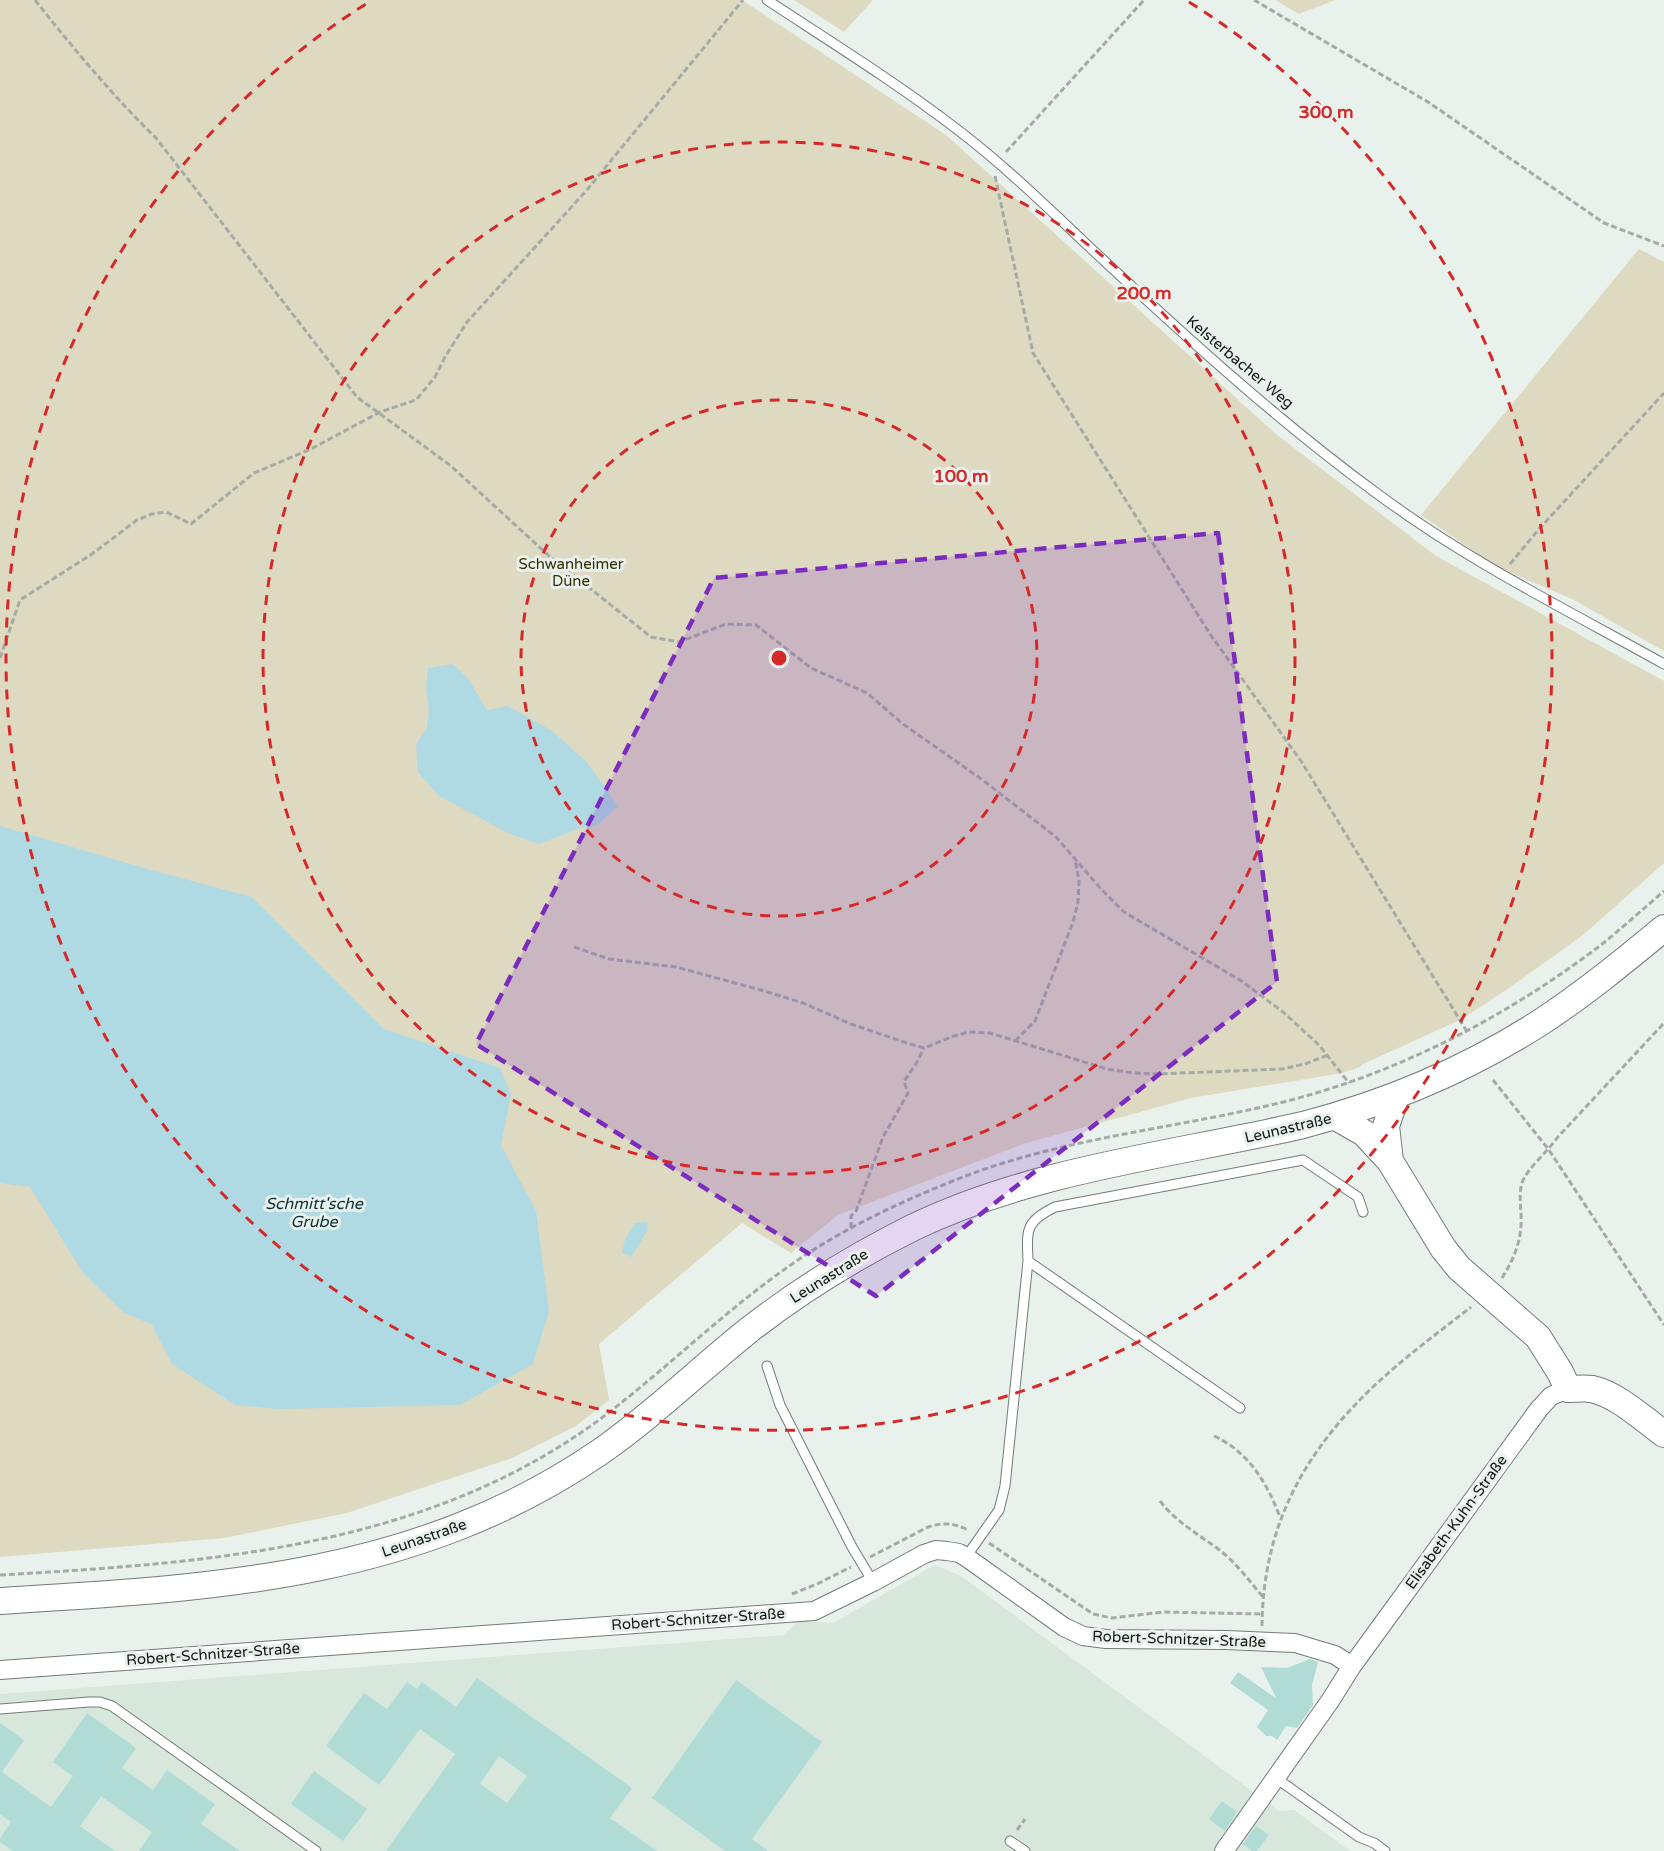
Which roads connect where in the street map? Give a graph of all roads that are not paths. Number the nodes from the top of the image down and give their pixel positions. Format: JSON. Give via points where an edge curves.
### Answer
{"nodes":[{"id":1,"x":767,"y":0,"type":"edge"},
{"id":2,"x":1664,"y":664,"type":"edge"},
{"id":3,"x":1664,"y":928,"type":"edge"},
{"id":4,"x":1396,"y":1096,"type":"junction"},
{"id":5,"x":1336,"y":1117,"type":"junction"},
{"id":6,"x":1390,"y":1161,"type":"junction"},
{"id":7,"x":1363,"y":1212,"type":"dead end"},
{"id":8,"x":1029,"y":1262,"type":"junction"},
{"id":9,"x":767,"y":1366,"type":"dead end"},
{"id":10,"x":1568,"y":1389,"type":"junction"},
{"id":11,"x":1240,"y":1408,"type":"dead end"},
{"id":12,"x":1664,"y":1434,"type":"edge"},
{"id":13,"x":966,"y":1557,"type":"junction"},
{"id":14,"x":873,"y":1582,"type":"junction"},
{"id":15,"x":0,"y":1601,"type":"edge"},
{"id":16,"x":1352,"y":1666,"type":"junction"},
{"id":17,"x":0,"y":1670,"type":"edge"},
{"id":18,"x":0,"y":1709,"type":"edge"},
{"id":19,"x":1276,"y":1778,"type":"junction"},
{"id":20,"x":1010,"y":1841,"type":"dead end"},
{"id":21,"x":316,"y":1851,"type":"edge"},
{"id":22,"x":1025,"y":1851,"type":"edge"},
{"id":23,"x":1224,"y":1851,"type":"edge"},
{"id":24,"x":1385,"y":1851,"type":"edge"}],
"edges":[{"from":1,"to":2,"type":"lane","name":"Kelsterbacher Weg","via":[[959,130],[1175,327],[1378,495],[1501,574]]},
{"from":3,"to":4,"type":"main road","name":"Leunastraße","via":[[1592,986],[1529,1029],[1470,1063]]},
{"from":4,"to":5,"type":"main road","name":"Leunastraße"},
{"from":4,"to":6,"type":"main road","via":[[1386,1126]]},
{"from":5,"to":6,"type":"main road","via":[[1364,1133]]},
{"from":5,"to":15,"type":"main road","name":"Leunastraße","via":[[1054,1176],[911,1228],[855,1258],[779,1307],[643,1419],[582,1463],[506,1506],[435,1536],[350,1561],[267,1578],[153,1592]]},
{"from":6,"to":10,"type":"main road","via":[[1443,1248],[1459,1268],[1538,1337]]},
{"from":7,"to":8,"type":"lane","via":[[1358,1197],[1303,1160],[1055,1207],[1038,1215],[1027,1233]]},
{"from":8,"to":11,"type":"lane"},
{"from":8,"to":13,"type":"lane","via":[[1005,1486],[999,1510]]},
{"from":9,"to":14,"type":"lane","via":[[780,1405]]},
{"from":10,"to":12,"type":"main road","via":[[1602,1392]]},
{"from":10,"to":16,"type":"street","name":"Elisabeth-Kuhn-Straße","via":[[1551,1396],[1539,1409]]},
{"from":13,"to":14,"type":"street","name":"Robert-Schnitzer-Straße","via":[[936,1550]]},
{"from":13,"to":16,"type":"street","name":"Robert-Schnitzer-Straße","via":[[1064,1627],[1083,1636],[1106,1640],[1295,1643],[1335,1655]]},
{"from":14,"to":17,"type":"street","name":"Robert-Schnitzer-Straße","via":[[813,1611]]},
{"from":16,"to":19,"type":"street","name":"Elisabeth-Kuhn-Straße"},
{"from":18,"to":21,"type":"lane","via":[[89,1702],[112,1706]]},
{"from":19,"to":23,"type":"street","name":"Elisabeth-Kuhn-Straße"},
{"from":19,"to":24,"type":"lane"},
{"from":20,"to":22,"type":"lane"}]}
